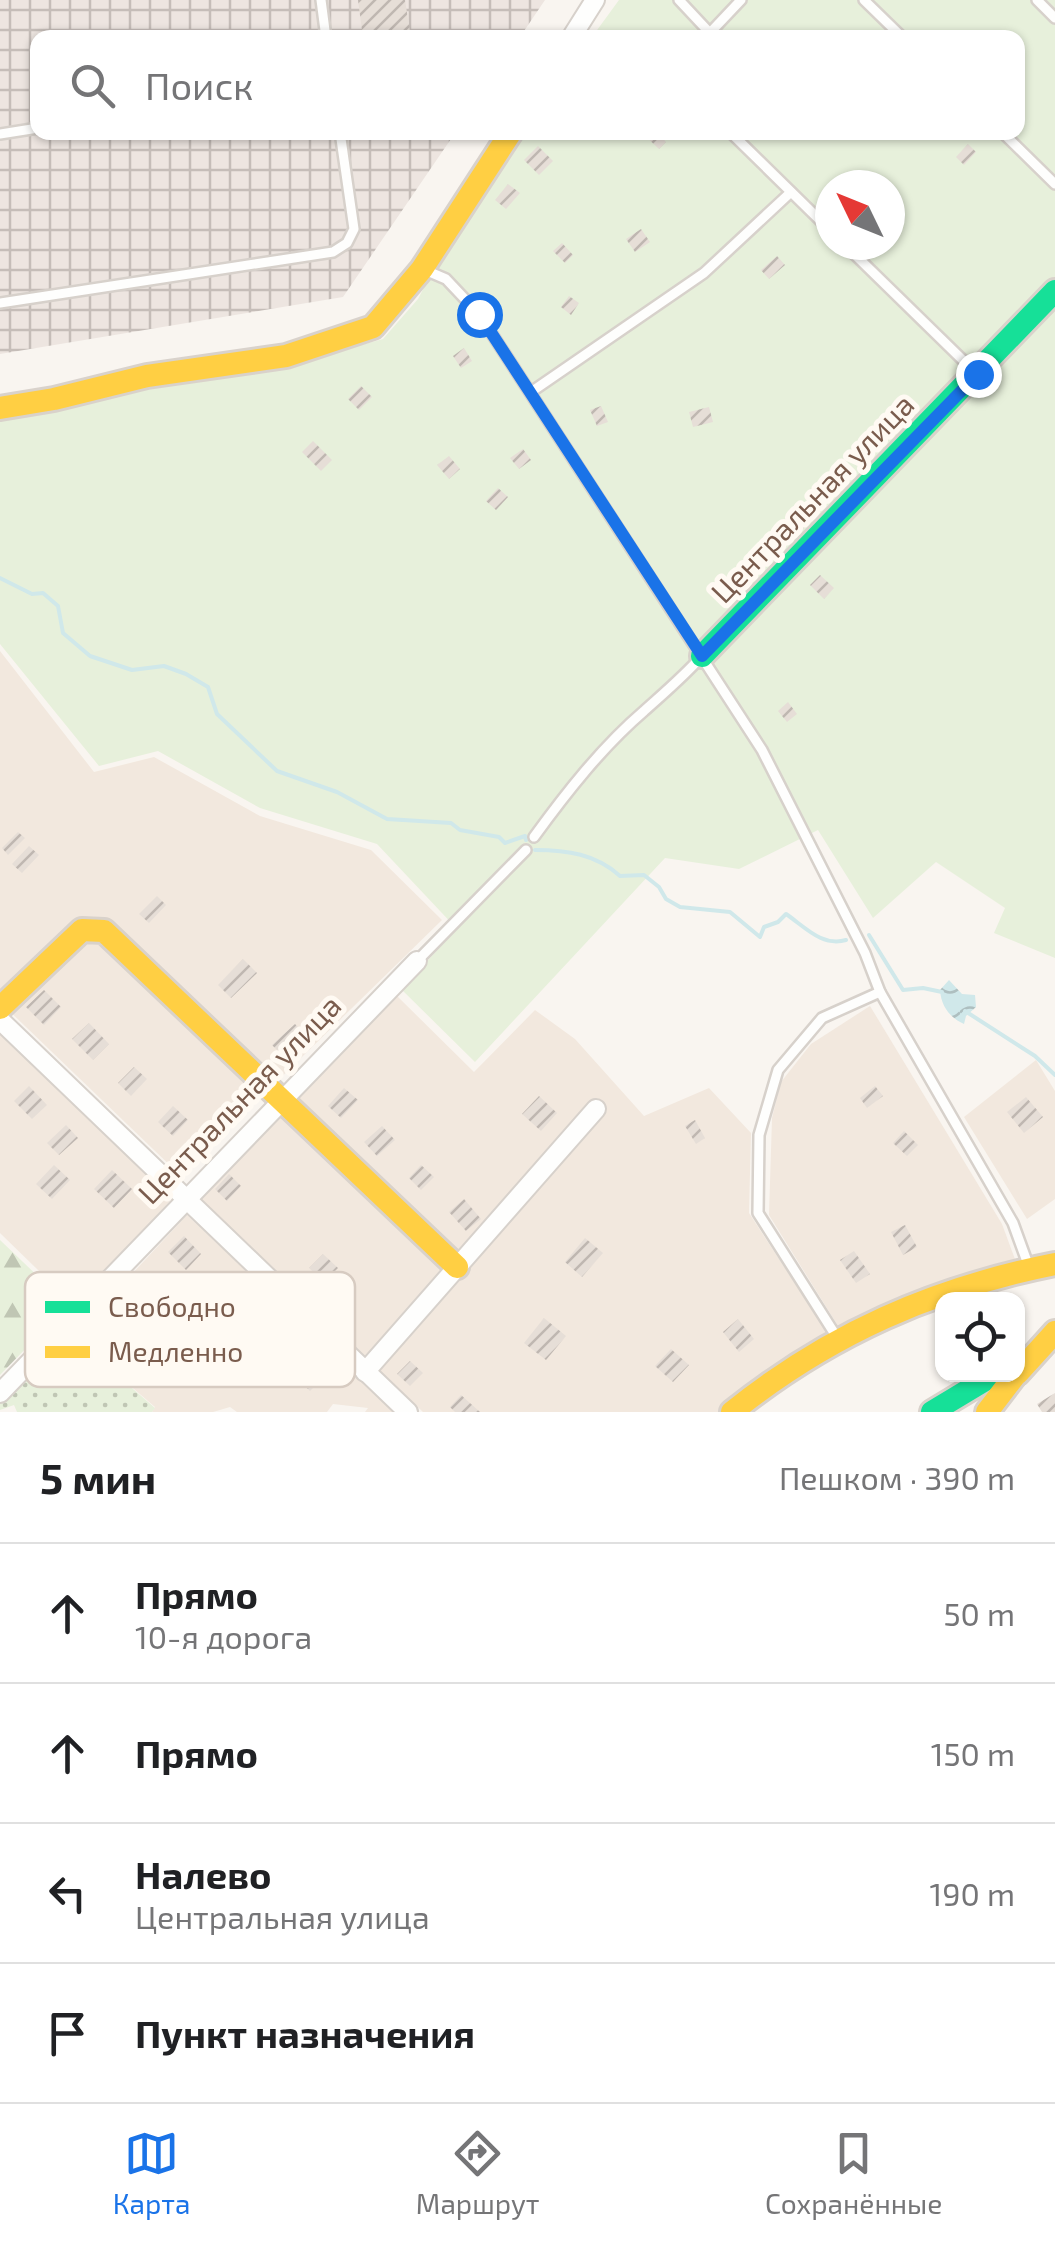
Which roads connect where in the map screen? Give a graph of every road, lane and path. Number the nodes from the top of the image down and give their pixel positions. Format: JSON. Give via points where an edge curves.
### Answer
{"nodes":[{"id":1,"x":321,"y":0,"type":"edge"},
{"id":2,"x":595,"y":0,"type":"edge"},
{"id":3,"x":679,"y":0,"type":"edge"},
{"id":4,"x":741,"y":0,"type":"edge"},
{"id":5,"x":864,"y":0,"type":"edge"},
{"id":6,"x":1037,"y":0,"type":"edge"},
{"id":7,"x":1055,"y":18,"type":"edge"},
{"id":8,"x":325,"y":30,"type":"edge"},
{"id":9,"x":576,"y":30,"type":"edge"},
{"id":10,"x":703,"y":30,"type":"edge"},
{"id":11,"x":712,"y":30,"type":"edge"},
{"id":12,"x":895,"y":30,"type":"edge"},
{"id":13,"x":30,"y":129,"type":"edge"},
{"id":14,"x":0,"y":134,"type":"edge"},
{"id":15,"x":341,"y":140,"type":"edge"},
{"id":16,"x":506,"y":140,"type":"edge"},
{"id":17,"x":738,"y":140,"type":"edge"},
{"id":18,"x":1010,"y":140,"type":"edge"},
{"id":19,"x":1055,"y":184,"type":"edge"},
{"id":20,"x":791,"y":192,"type":"junction"},
{"id":21,"x":815,"y":215,"type":"edge"},
{"id":22,"x":860,"y":260,"type":"edge"},
{"id":23,"x":422,"y":268,"type":"junction"},
{"id":24,"x":1055,"y":290,"type":"edge"},
{"id":25,"x":0,"y":302,"type":"edge"},
{"id":26,"x":978,"y":374,"type":"junction"},
{"id":27,"x":532,"y":392,"type":"junction"},
{"id":28,"x":0,"y":408,"type":"edge"},
{"id":29,"x":702,"y":656,"type":"junction"},
{"id":30,"x":534,"y":837,"type":"dead end"},
{"id":31,"x":526,"y":850,"type":"dead end"},
{"id":32,"x":417,"y":961,"type":"joint"},
{"id":33,"x":880,"y":992,"type":"junction"},
{"id":34,"x":0,"y":1008,"type":"edge"},
{"id":35,"x":0,"y":1020,"type":"edge"},
{"id":36,"x":280,"y":1100,"type":"junction"},
{"id":37,"x":596,"y":1109,"type":"dead end"},
{"id":38,"x":185,"y":1199,"type":"junction"},
{"id":39,"x":1055,"y":1264,"type":"edge"},
{"id":40,"x":457,"y":1267,"type":"junction"},
{"id":41,"x":1029,"y":1268,"type":"junction"},
{"id":42,"x":116,"y":1272,"type":"edge"},
{"id":43,"x":261,"y":1272,"type":"edge"},
{"id":44,"x":1055,"y":1331,"type":"edge"},
{"id":45,"x":838,"y":1340,"type":"junction"},
{"id":46,"x":1025,"y":1354,"type":"edge"},
{"id":47,"x":355,"y":1362,"type":"edge"},
{"id":48,"x":1025,"y":1365,"type":"edge"},
{"id":49,"x":25,"y":1367,"type":"edge"},
{"id":50,"x":365,"y":1372,"type":"junction"},
{"id":51,"x":983,"y":1382,"type":"edge"},
{"id":52,"x":1011,"y":1382,"type":"edge"},
{"id":53,"x":0,"y":1393,"type":"edge"},
{"id":54,"x":408,"y":1412,"type":"edge"},
{"id":55,"x":732,"y":1412,"type":"edge"},
{"id":56,"x":932,"y":1412,"type":"edge"},
{"id":57,"x":987,"y":1412,"type":"edge"}],
"edges":[{"from":1,"to":8,"type":"lane"},
{"from":2,"to":9,"type":"street"},
{"from":3,"to":10,"type":"lane"},
{"from":4,"to":11,"type":"lane"},
{"from":5,"to":12,"type":"lane"},
{"from":6,"to":7,"type":"lane"},
{"from":13,"to":14,"type":"lane"},
{"from":15,"to":25,"type":"lane","via":[[354,229],[333,252]]},
{"from":16,"to":23,"type":"street"},
{"from":17,"to":20,"type":"lane"},
{"from":18,"to":19,"type":"lane"},
{"from":20,"to":21,"type":"lane"},
{"from":20,"to":27,"type":"lane","via":[[704,273]]},
{"from":22,"to":26,"type":"lane"},
{"from":23,"to":27,"type":"lane","via":[[446,279],[479,314]]},
{"from":23,"to":28,"type":"street","via":[[373,327],[286,356],[148,376]]},
{"from":24,"to":26,"type":"street","name":"Центральная улица"},
{"from":26,"to":29,"type":"street","name":"Центральная улица"},
{"from":27,"to":29,"type":"lane"},
{"from":29,"to":30,"type":"lane","name":"Центральная улица","via":[[563,796]]},
{"from":29,"to":33,"type":"lane","via":[[762,750]]},
{"from":31,"to":32,"type":"lane","name":"Центральная улица"},
{"from":32,"to":36,"type":"street","name":"Центральная улица"},
{"from":33,"to":41,"type":"lane","via":[[1013,1223]]},
{"from":33,"to":45,"type":"lane","via":[[822,1018],[778,1070],[759,1135],[758,1212]]},
{"from":34,"to":36,"type":"street","via":[[82,930],[104,931]]},
{"from":35,"to":38,"type":"street"},
{"from":36,"to":38,"type":"street","name":"Центральная улица"},
{"from":36,"to":40,"type":"street"},
{"from":37,"to":40,"type":"street"},
{"from":38,"to":42,"type":"street","name":"Центральная улица"},
{"from":38,"to":43,"type":"street"},
{"from":39,"to":41,"type":"street"},
{"from":40,"to":50,"type":"street"},
{"from":41,"to":45,"type":"street","via":[[891,1310]]},
{"from":44,"to":46,"type":"street"},
{"from":44,"to":48,"type":"street"},
{"from":45,"to":55,"type":"street"},
{"from":47,"to":50,"type":"street"},
{"from":49,"to":53,"type":"street","name":"Центральная улица"},
{"from":50,"to":54,"type":"street"},
{"from":51,"to":56,"type":"street"},
{"from":52,"to":57,"type":"street"}]}
